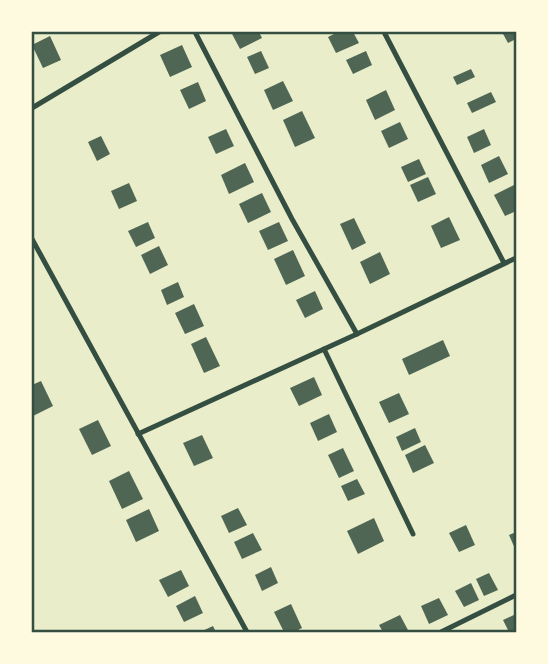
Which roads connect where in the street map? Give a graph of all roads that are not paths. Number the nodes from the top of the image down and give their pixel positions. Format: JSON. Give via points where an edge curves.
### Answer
{"nodes":[{"id":1,"x":159,"y":32,"type":"edge"},
{"id":2,"x":195,"y":32,"type":"edge"},
{"id":3,"x":384,"y":32,"type":"edge"},
{"id":4,"x":32,"y":108,"type":"edge"},
{"id":5,"x":32,"y":239,"type":"edge"},
{"id":6,"x":516,"y":258,"type":"edge"},
{"id":7,"x":504,"y":263,"type":"junction"},
{"id":8,"x":357,"y":334,"type":"junction"},
{"id":9,"x":324,"y":349,"type":"junction"},
{"id":10,"x":138,"y":434,"type":"junction"},
{"id":11,"x":413,"y":534,"type":"dead end"},
{"id":12,"x":516,"y":594,"type":"edge"},
{"id":13,"x":247,"y":632,"type":"edge"},
{"id":14,"x":441,"y":632,"type":"edge"}],
"edges":[{"from":1,"to":4,"type":"street"},
{"from":2,"to":8,"type":"street"},
{"from":3,"to":7,"type":"street"},
{"from":5,"to":10,"type":"street"},
{"from":6,"to":7,"type":"street"},
{"from":7,"to":8,"type":"street"},
{"from":8,"to":9,"type":"street"},
{"from":9,"to":10,"type":"street"},
{"from":9,"to":11,"type":"street"},
{"from":10,"to":13,"type":"street"},
{"from":12,"to":14,"type":"street"}]}
